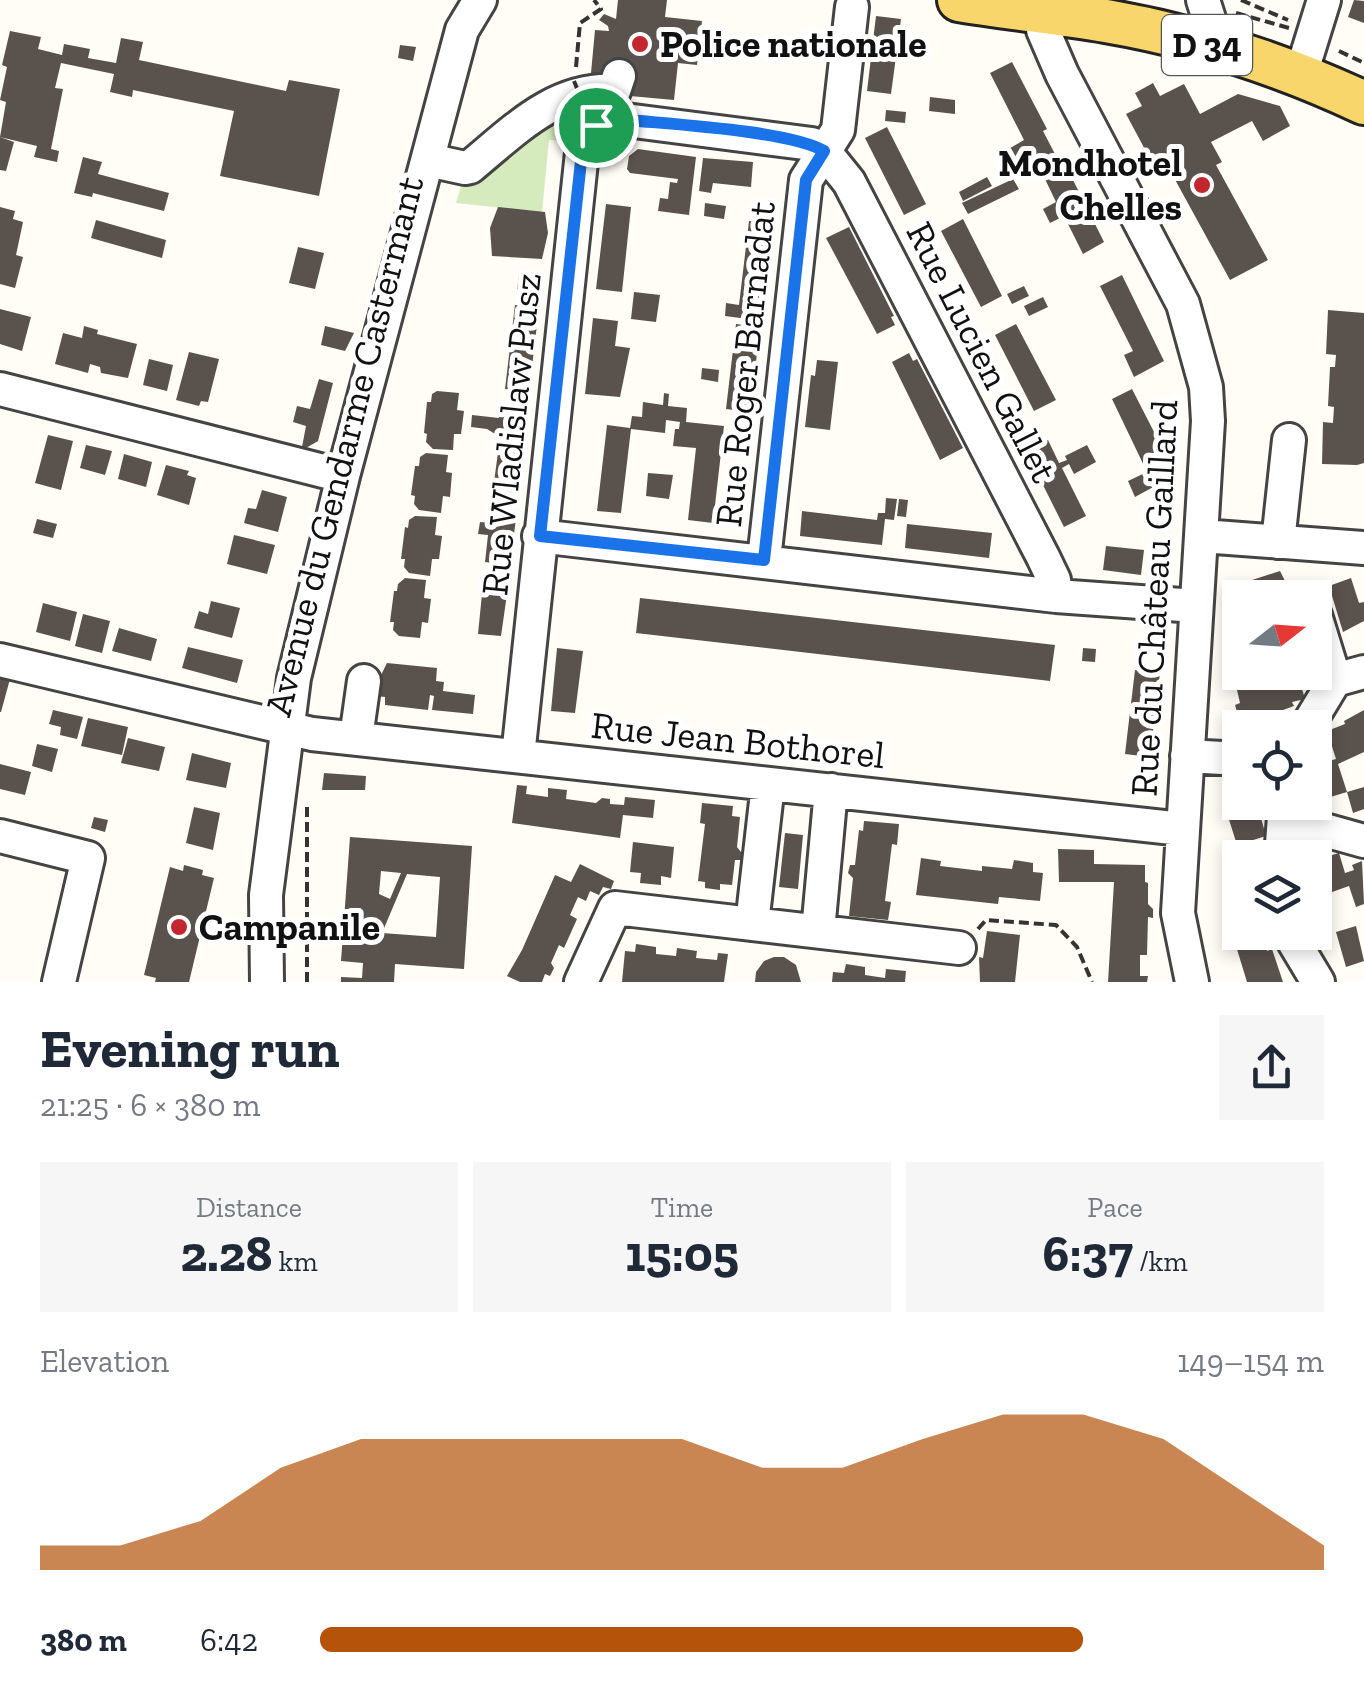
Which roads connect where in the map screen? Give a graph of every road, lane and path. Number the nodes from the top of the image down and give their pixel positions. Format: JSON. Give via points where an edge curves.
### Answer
{"nodes":[{"id":1,"x":480,"y":0,"type":"edge"},
{"id":2,"x":594,"y":0,"type":"edge"},
{"id":3,"x":960,"y":0,"type":"edge"},
{"id":4,"x":1324,"y":0,"type":"edge"},
{"id":5,"x":1118,"y":1,"type":"edge"},
{"id":6,"x":1049,"y":4,"type":"edge"},
{"id":7,"x":852,"y":7,"type":"dead end"},
{"id":8,"x":464,"y":15,"type":"edge"},
{"id":9,"x":1215,"y":15,"type":"edge"},
{"id":10,"x":1303,"y":39,"type":"junction"},
{"id":11,"x":619,"y":76,"type":"dead end"},
{"id":12,"x":1360,"y":87,"type":"edge"},
{"id":13,"x":590,"y":114,"type":"junction"},
{"id":14,"x":824,"y":151,"type":"junction"},
{"id":15,"x":428,"y":160,"type":"junction"},
{"id":16,"x":0,"y":389,"type":"edge"},
{"id":17,"x":1289,"y":440,"type":"dead end"},
{"id":18,"x":343,"y":476,"type":"junction"},
{"id":19,"x":540,"y":536,"type":"junction"},
{"id":20,"x":1202,"y":536,"type":"junction"},
{"id":21,"x":1278,"y":542,"type":"junction"},
{"id":22,"x":1364,"y":548,"type":"edge"},
{"id":23,"x":764,"y":560,"type":"junction"},
{"id":24,"x":1056,"y":596,"type":"junction"},
{"id":25,"x":1196,"y":606,"type":"junction"},
{"id":26,"x":1332,"y":642,"type":"edge"},
{"id":27,"x":0,"y":660,"type":"edge"},
{"id":28,"x":1350,"y":676,"type":"edge"},
{"id":29,"x":364,"y":681,"type":"dead end"},
{"id":30,"x":1321,"y":710,"type":"edge"},
{"id":31,"x":286,"y":730,"type":"junction"},
{"id":32,"x":356,"y":738,"type":"junction"},
{"id":33,"x":518,"y":756,"type":"junction"},
{"id":34,"x":1187,"y":756,"type":"junction"},
{"id":35,"x":1222,"y":758,"type":"edge"},
{"id":36,"x":768,"y":784,"type":"junction"},
{"id":37,"x":831,"y":790,"type":"junction"},
{"id":38,"x":307,"y":801,"type":"dead end"},
{"id":39,"x":1309,"y":820,"type":"edge"},
{"id":40,"x":1182,"y":829,"type":"junction"},
{"id":41,"x":0,"y":836,"type":"edge"},
{"id":42,"x":1364,"y":841,"type":"edge"},
{"id":43,"x":752,"y":924,"type":"junction"},
{"id":44,"x":818,"y":932,"type":"junction"},
{"id":45,"x":960,"y":948,"type":"joint"},
{"id":46,"x":1299,"y":950,"type":"edge"},
{"id":47,"x":59,"y":982,"type":"edge"},
{"id":48,"x":267,"y":982,"type":"edge"},
{"id":49,"x":307,"y":982,"type":"edge"},
{"id":50,"x":581,"y":982,"type":"edge"},
{"id":51,"x":1092,"y":982,"type":"edge"},
{"id":52,"x":1192,"y":982,"type":"edge"},
{"id":53,"x":1318,"y":982,"type":"edge"}],
"edges":[{"from":1,"to":8,"type":"street","name":"Avenue du Gendarme Castermant"},
{"from":2,"to":13,"type":"path","bridge":true,"via":[[601,8],[580,23],[574,82]]},
{"from":3,"to":6,"type":"main road","number":"D 34"},
{"from":4,"to":10,"type":"street"},
{"from":5,"to":6,"type":"street","via":[[1113,10]]},
{"from":5,"to":9,"type":"main road","number":"D 34"},
{"from":6,"to":9,"type":"main road","number":"D 34","via":[[1108,22]]},
{"from":6,"to":20,"type":"street","name":"Rue du Château Gaillard","via":[[1043,30],[1062,74],[1183,304],[1194,339],[1208,420]]},
{"from":7,"to":14,"type":"street","name":"Rue Roger Barnadat","via":[[838,130]]},
{"from":8,"to":15,"type":"street","name":"Avenue du Gendarme Castermant"},
{"from":9,"to":10,"type":"path"},
{"from":9,"to":10,"type":"path","via":[[1277,23]]},
{"from":9,"to":10,"type":"main road","number":"D 34","via":[[1228,38],[1296,61]]},
{"from":9,"to":12,"type":"main road","number":"D 34","via":[[1315,81]]},
{"from":10,"to":12,"type":"path"},
{"from":10,"to":12,"type":"main road","number":"D 34","via":[[1311,67]]},
{"from":11,"to":15,"type":"street","via":[[614,91],[588,90],[539,111],[470,166]]},
{"from":13,"to":14,"type":"street","via":[[782,138]]},
{"from":13,"to":19,"type":"street","name":"Rue Wladislaw Pusz"},
{"from":14,"to":23,"type":"street","name":"Rue Roger Barnadat","via":[[806,180]]},
{"from":14,"to":24,"type":"street","name":"Rue Lucien Gallet","via":[[849,182],[1043,557]]},
{"from":15,"to":18,"type":"street","name":"Avenue du Gendarme Castermant"},
{"from":16,"to":18,"type":"street"},
{"from":17,"to":21,"type":"street"},
{"from":18,"to":31,"type":"street","name":"Avenue du Gendarme Castermant"},
{"from":19,"to":23,"type":"street"},
{"from":19,"to":33,"type":"street","name":"Rue Wladislaw Pusz"},
{"from":20,"to":21,"type":"street"},
{"from":20,"to":25,"type":"street","name":"Rue du Château Gaillard"},
{"from":21,"to":22,"type":"street"},
{"from":23,"to":24,"type":"street"},
{"from":24,"to":25,"type":"street"},
{"from":25,"to":34,"type":"street","name":"Rue du Château Gaillard"},
{"from":26,"to":28,"type":"street"},
{"from":27,"to":31,"type":"street","name":"Rue Jean Bothorel"},
{"from":28,"to":30,"type":"street"},
{"from":29,"to":32,"type":"street"},
{"from":31,"to":32,"type":"street","name":"Rue Jean Bothorel"},
{"from":31,"to":48,"type":"street","name":"Avenue du Gendarme Castermant","via":[[266,895]]},
{"from":32,"to":33,"type":"street","name":"Rue Jean Bothorel"},
{"from":33,"to":36,"type":"street","name":"Rue Jean Bothorel"},
{"from":34,"to":35,"type":"street"},
{"from":34,"to":40,"type":"street","name":"Rue du Château Gaillard"},
{"from":36,"to":37,"type":"street","name":"Rue Jean Bothorel"},
{"from":36,"to":43,"type":"street"},
{"from":37,"to":40,"type":"street","name":"Rue Jean Bothorel"},
{"from":37,"to":44,"type":"street"},
{"from":38,"to":49,"type":"path"},
{"from":39,"to":42,"type":"street"},
{"from":40,"to":52,"type":"street","name":"Rue du Château Gaillard","via":[[1178,913]]},
{"from":41,"to":47,"type":"street","via":[[88,858]]},
{"from":43,"to":44,"type":"street"},
{"from":43,"to":50,"type":"street","via":[[615,908]]},
{"from":44,"to":45,"type":"street"},
{"from":45,"to":51,"type":"path","via":[[986,920],[1056,925],[1077,947]]},
{"from":46,"to":53,"type":"street"}]}
